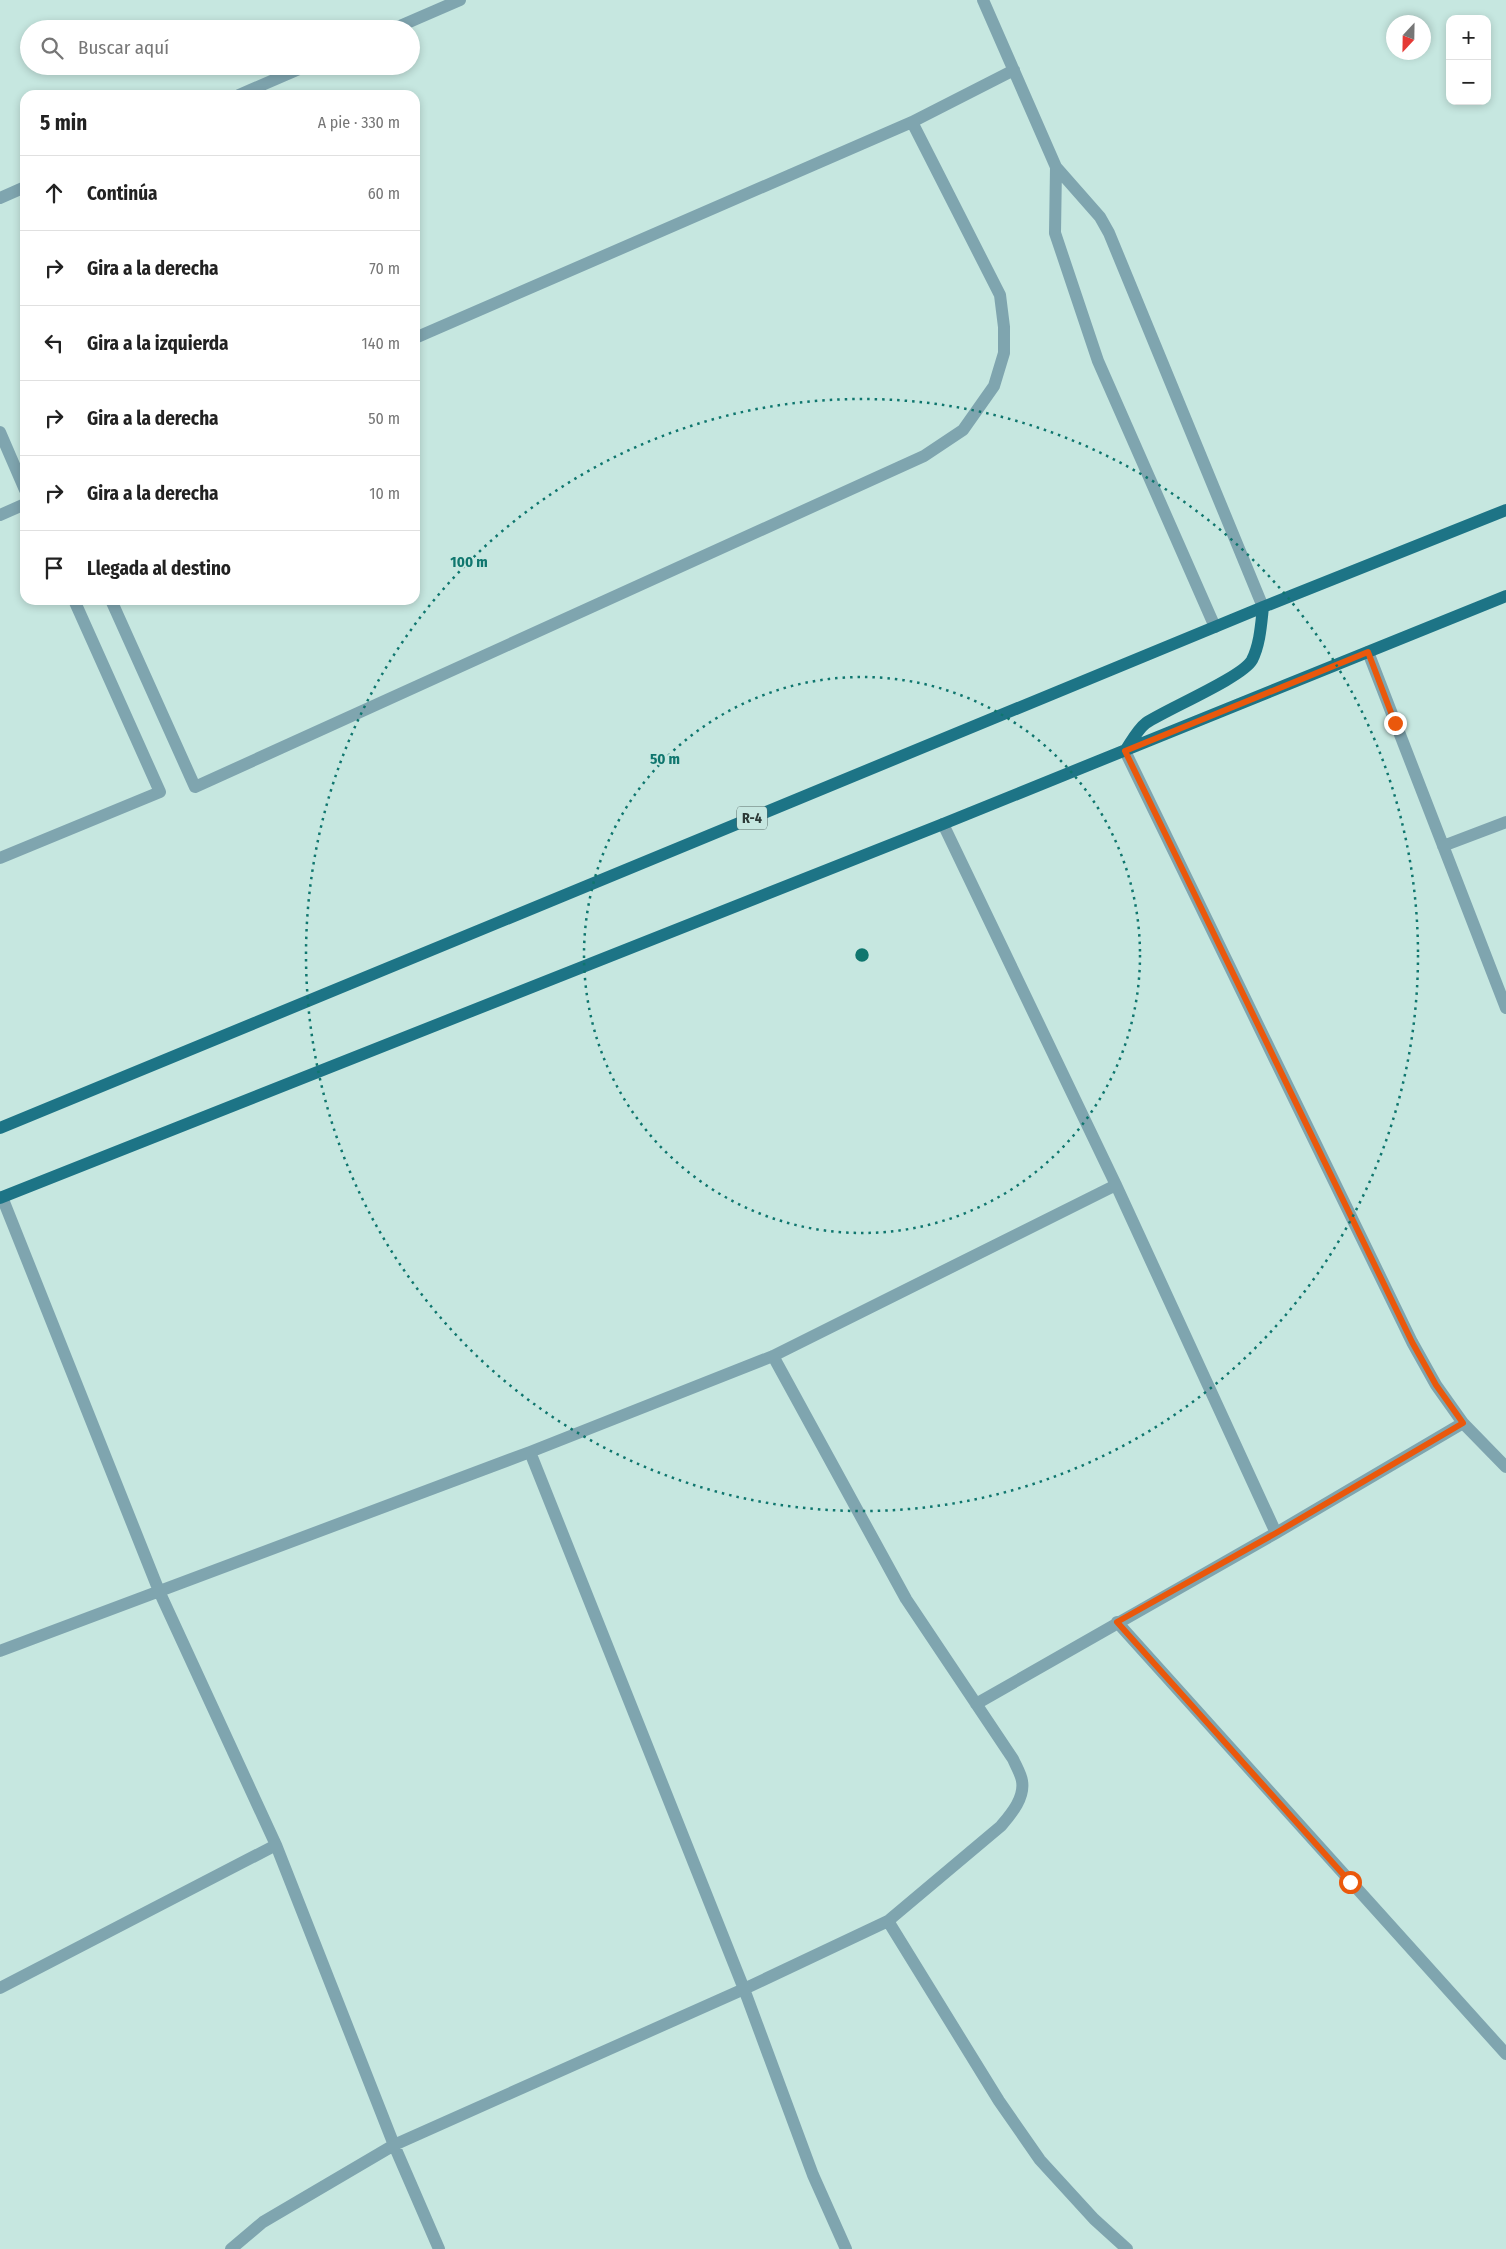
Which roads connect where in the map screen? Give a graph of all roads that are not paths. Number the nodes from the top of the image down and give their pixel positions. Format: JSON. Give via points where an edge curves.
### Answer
{"nodes":[{"id":1,"x":460,"y":0,"type":"edge"},
{"id":2,"x":983,"y":0,"type":"edge"},
{"id":3,"x":414,"y":20,"type":"edge"},
{"id":4,"x":1014,"y":70,"type":"junction"},
{"id":5,"x":285,"y":75,"type":"edge"},
{"id":6,"x":251,"y":90,"type":"edge"},
{"id":7,"x":912,"y":122,"type":"junction"},
{"id":8,"x":1056,"y":167,"type":"junction"},
{"id":9,"x":20,"y":189,"type":"edge"},
{"id":10,"x":0,"y":198,"type":"edge"},
{"id":11,"x":420,"y":336,"type":"edge"},
{"id":12,"x":0,"y":432,"type":"edge"},
{"id":13,"x":20,"y":478,"type":"edge"},
{"id":14,"x":20,"y":506,"type":"edge"},
{"id":15,"x":1506,"y":510,"type":"edge"},
{"id":16,"x":0,"y":515,"type":"edge"},
{"id":17,"x":1506,"y":596,"type":"edge"},
{"id":18,"x":76,"y":605,"type":"edge"},
{"id":19,"x":113,"y":605,"type":"edge"},
{"id":20,"x":1262,"y":607,"type":"junction"},
{"id":21,"x":1215,"y":627,"type":"junction"},
{"id":22,"x":1368,"y":652,"type":"junction"},
{"id":23,"x":1125,"y":751,"type":"junction"},
{"id":24,"x":1506,"y":822,"type":"edge"},
{"id":25,"x":943,"y":824,"type":"junction"},
{"id":26,"x":1443,"y":846,"type":"junction"},
{"id":27,"x":0,"y":858,"type":"edge"},
{"id":28,"x":1505,"y":1005,"type":"edge"},
{"id":29,"x":0,"y":1128,"type":"edge"},
{"id":30,"x":1116,"y":1186,"type":"junction"},
{"id":31,"x":1,"y":1197,"type":"edge"},
{"id":32,"x":773,"y":1356,"type":"junction"},
{"id":33,"x":1463,"y":1423,"type":"junction"},
{"id":34,"x":530,"y":1452,"type":"junction"},
{"id":35,"x":1506,"y":1467,"type":"edge"},
{"id":36,"x":1276,"y":1533,"type":"junction"},
{"id":37,"x":159,"y":1591,"type":"junction"},
{"id":38,"x":1117,"y":1622,"type":"junction"},
{"id":39,"x":0,"y":1650,"type":"edge"},
{"id":40,"x":976,"y":1704,"type":"junction"},
{"id":41,"x":276,"y":1845,"type":"junction"},
{"id":42,"x":888,"y":1920,"type":"junction"},
{"id":43,"x":0,"y":1988,"type":"edge"},
{"id":44,"x":744,"y":1989,"type":"junction"},
{"id":45,"x":1506,"y":2054,"type":"edge"},
{"id":46,"x":394,"y":2145,"type":"junction"},
{"id":47,"x":231,"y":2249,"type":"edge"},
{"id":48,"x":439,"y":2249,"type":"edge"},
{"id":49,"x":846,"y":2249,"type":"edge"},
{"id":50,"x":1127,"y":2249,"type":"edge"}],
"edges":[{"from":1,"to":3,"type":"street"},
{"from":2,"to":4,"type":"street"},
{"from":4,"to":7,"type":"street"},
{"from":4,"to":8,"type":"street"},
{"from":5,"to":6,"type":"street"},
{"from":7,"to":11,"type":"street"},
{"from":7,"to":19,"type":"street","via":[[1000,295],[1004,327],[1004,353],[994,386],[963,430],[924,456],[195,787]]},
{"from":8,"to":20,"type":"street","via":[[1100,217],[1108,233]]},
{"from":8,"to":21,"type":"street","via":[[1055,233],[1098,361]]},
{"from":9,"to":10,"type":"street"},
{"from":12,"to":13,"type":"street"},
{"from":14,"to":16,"type":"street"},
{"from":15,"to":20,"type":"main road","number":"R-4"},
{"from":17,"to":22,"type":"main road"},
{"from":18,"to":27,"type":"street","via":[[160,792]]},
{"from":20,"to":21,"type":"main road","number":"R-4"},
{"from":20,"to":23,"type":"main road","via":[[1260,635],[1251,662],[1227,680],[1144,725]]},
{"from":21,"to":29,"type":"main road","number":"R-4"},
{"from":22,"to":23,"type":"main road"},
{"from":22,"to":26,"type":"street"},
{"from":23,"to":25,"type":"main road"},
{"from":23,"to":33,"type":"street","via":[[1412,1342],[1436,1385]]},
{"from":24,"to":26,"type":"street"},
{"from":25,"to":30,"type":"street"},
{"from":25,"to":31,"type":"main road"},
{"from":26,"to":28,"type":"street"},
{"from":30,"to":32,"type":"street"},
{"from":30,"to":36,"type":"street"},
{"from":31,"to":37,"type":"street"},
{"from":32,"to":34,"type":"street"},
{"from":32,"to":40,"type":"street","via":[[906,1599]]},
{"from":33,"to":35,"type":"street"},
{"from":33,"to":36,"type":"street"},
{"from":34,"to":37,"type":"street"},
{"from":34,"to":44,"type":"street"},
{"from":36,"to":38,"type":"street"},
{"from":37,"to":39,"type":"street"},
{"from":37,"to":41,"type":"street"},
{"from":38,"to":40,"type":"street"},
{"from":38,"to":45,"type":"street"},
{"from":40,"to":42,"type":"street","via":[[1013,1759],[1022,1781],[1021,1796],[1001,1826]]},
{"from":41,"to":43,"type":"street"},
{"from":41,"to":46,"type":"street"},
{"from":42,"to":44,"type":"street"},
{"from":42,"to":50,"type":"street","via":[[999,2102],[1040,2160],[1094,2219]]},
{"from":44,"to":46,"type":"street"},
{"from":44,"to":49,"type":"street","via":[[813,2175]]},
{"from":46,"to":47,"type":"street","via":[[263,2222]]},
{"from":46,"to":48,"type":"street"}]}
